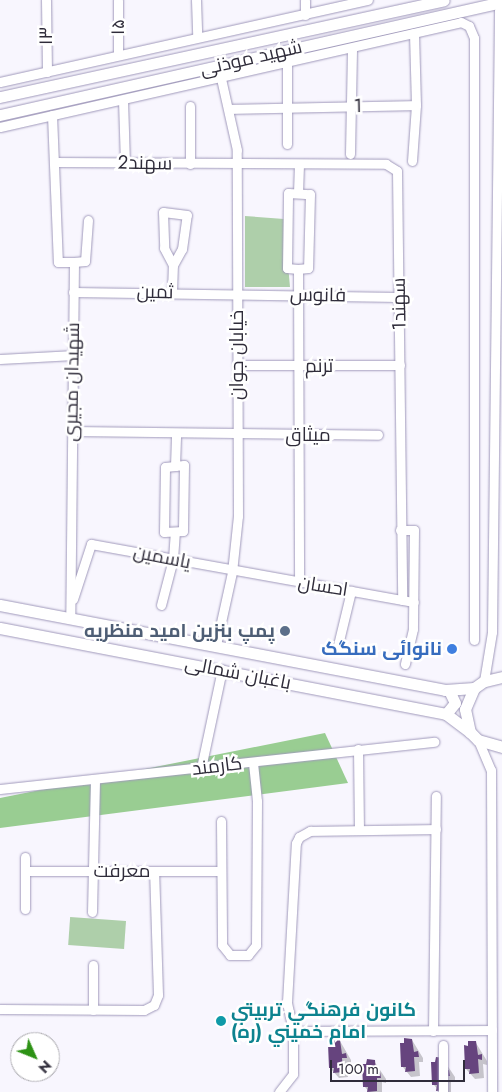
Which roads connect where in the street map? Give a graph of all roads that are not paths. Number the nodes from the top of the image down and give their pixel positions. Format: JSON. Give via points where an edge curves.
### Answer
{"nodes":[{"id":1,"x":46,"y":0,"type":"edge"},
{"id":2,"x":118,"y":0,"type":"edge"},
{"id":3,"x":196,"y":0,"type":"edge"},
{"id":4,"x":305,"y":0,"type":"edge"},
{"id":5,"x":368,"y":0,"type":"edge"},
{"id":6,"x":444,"y":0,"type":"edge"},
{"id":7,"x":502,"y":2,"type":"edge"},
{"id":8,"x":502,"y":8,"type":"edge"},
{"id":9,"x":392,"y":11,"type":"junction"},
{"id":10,"x":305,"y":15,"type":"junction"},
{"id":11,"x":392,"y":26,"type":"junction"},
{"id":12,"x":414,"y":34,"type":"junction"},
{"id":13,"x":197,"y":37,"type":"junction"},
{"id":14,"x":352,"y":48,"type":"junction"},
{"id":15,"x":118,"y":55,"type":"junction"},
{"id":16,"x":287,"y":63,"type":"junction"},
{"id":17,"x":217,"y":65,"type":"junction"},
{"id":18,"x":46,"y":72,"type":"junction"},
{"id":19,"x":221,"y":79,"type":"junction"},
{"id":20,"x":0,"y":82,"type":"edge"},
{"id":21,"x":0,"y":97,"type":"edge"},
{"id":22,"x":123,"y":100,"type":"junction"},
{"id":23,"x":416,"y":105,"type":"junction"},
{"id":24,"x":190,"y":106,"type":"dead end"},
{"id":25,"x":351,"y":106,"type":"junction"},
{"id":26,"x":286,"y":108,"type":"junction"},
{"id":27,"x":230,"y":109,"type":"junction"},
{"id":28,"x":0,"y":115,"type":"edge"},
{"id":29,"x":52,"y":115,"type":"junction"},
{"id":30,"x":0,"y":127,"type":"edge"},
{"id":31,"x":287,"y":144,"type":"dead end"},
{"id":32,"x":350,"y":154,"type":"dead end"},
{"id":33,"x":412,"y":161,"type":"dead end"},
{"id":34,"x":54,"y":162,"type":"junction"},
{"id":35,"x":125,"y":163,"type":"junction"},
{"id":36,"x":190,"y":164,"type":"junction"},
{"id":37,"x":237,"y":164,"type":"junction"},
{"id":38,"x":299,"y":164,"type":"junction"},
{"id":39,"x":298,"y":193,"type":"junction"},
{"id":40,"x":88,"y":220,"type":"dead end"},
{"id":41,"x":74,"y":262,"type":"junction"},
{"id":42,"x":173,"y":265,"type":"junction"},
{"id":43,"x":298,"y":269,"type":"junction"},
{"id":44,"x":73,"y":292,"type":"junction"},
{"id":45,"x":172,"y":292,"type":"junction"},
{"id":46,"x":237,"y":293,"type":"junction"},
{"id":47,"x":297,"y":294,"type":"junction"},
{"id":48,"x":399,"y":297,"type":"junction"},
{"id":49,"x":73,"y":355,"type":"junction"},
{"id":50,"x":0,"y":359,"type":"edge"},
{"id":51,"x":237,"y":365,"type":"junction"},
{"id":52,"x":400,"y":365,"type":"junction"},
{"id":53,"x":297,"y":366,"type":"junction"},
{"id":54,"x":72,"y":431,"type":"junction"},
{"id":55,"x":176,"y":433,"type":"junction"},
{"id":56,"x":237,"y":434,"type":"junction"},
{"id":57,"x":298,"y":435,"type":"junction"},
{"id":58,"x":378,"y":435,"type":"dead end"},
{"id":59,"x":174,"y":466,"type":"junction"},
{"id":60,"x":400,"y":530,"type":"junction"},
{"id":61,"x":175,"y":532,"type":"junction"},
{"id":62,"x":173,"y":559,"type":"junction"},
{"id":63,"x":232,"y":572,"type":"junction"},
{"id":64,"x":299,"y":582,"type":"junction"},
{"id":65,"x":351,"y":591,"type":"junction"},
{"id":66,"x":402,"y":600,"type":"junction"},
{"id":67,"x":414,"y":602,"type":"junction"},
{"id":68,"x":161,"y":604,"type":"dead end"},
{"id":69,"x":0,"y":605,"type":"edge"},
{"id":70,"x":70,"y":613,"type":"junction"},
{"id":71,"x":0,"y":628,"type":"edge"},
{"id":72,"x":474,"y":640,"type":"dead end"},
{"id":73,"x":216,"y":645,"type":"junction"},
{"id":74,"x":338,"y":649,"type":"dead end"},
{"id":75,"x":405,"y":664,"type":"dead end"},
{"id":76,"x":222,"y":669,"type":"junction"},
{"id":77,"x":502,"y":677,"type":"edge"},
{"id":78,"x":479,"y":684,"type":"junction"},
{"id":79,"x":449,"y":690,"type":"junction"},
{"id":80,"x":446,"y":714,"type":"junction"},
{"id":81,"x":474,"y":736,"type":"junction"},
{"id":82,"x":434,"y":742,"type":"dead end"},
{"id":83,"x":502,"y":748,"type":"edge"},
{"id":84,"x":358,"y":749,"type":"junction"},
{"id":85,"x":253,"y":762,"type":"junction"},
{"id":86,"x":201,"y":768,"type":"junction"},
{"id":87,"x":95,"y":779,"type":"junction"},
{"id":88,"x":0,"y":790,"type":"edge"},
{"id":89,"x":436,"y":796,"type":"dead end"},
{"id":90,"x":221,"y":821,"type":"dead end"},
{"id":91,"x":436,"y":829,"type":"junction"},
{"id":92,"x":359,"y":830,"type":"junction"},
{"id":93,"x":25,"y":857,"type":"dead end"},
{"id":94,"x":25,"y":871,"type":"junction"},
{"id":95,"x":94,"y":871,"type":"junction"},
{"id":96,"x":154,"y":871,"type":"junction"},
{"id":97,"x":220,"y":871,"type":"junction"},
{"id":98,"x":25,"y":909,"type":"dead end"},
{"id":99,"x":92,"y":912,"type":"dead end"},
{"id":100,"x":93,"y":965,"type":"dead end"},
{"id":101,"x":0,"y":1009,"type":"edge"},
{"id":102,"x":93,"y":1010,"type":"junction"},
{"id":103,"x":492,"y":1030,"type":"junction"},
{"id":104,"x":293,"y":1031,"type":"junction"},
{"id":105,"x":433,"y":1031,"type":"junction"},
{"id":106,"x":443,"y":1045,"type":"dead end"},
{"id":107,"x":279,"y":1092,"type":"edge"},
{"id":108,"x":443,"y":1092,"type":"edge"},
{"id":109,"x":492,"y":1092,"type":"edge"}],
"edges":[{"from":1,"to":18,"type":"street","name":"۱۳"},
{"from":2,"to":15,"type":"street","name":"۱۵"},
{"from":3,"to":13,"type":"street"},
{"from":4,"to":10,"type":"street"},
{"from":5,"to":10,"type":"street"},
{"from":6,"to":9,"type":"main road","name":"شهید موذنی"},
{"from":7,"to":11,"type":"main road","name":"شهید موذنی"},
{"from":8,"to":78,"type":"street","via":[[499,11],[492,632]]},
{"from":9,"to":11,"type":"street"},
{"from":9,"to":21,"type":"main road","name":"شهید موذنی"},
{"from":10,"to":13,"type":"street"},
{"from":11,"to":17,"type":"main road","name":"شهید موذنی"},
{"from":12,"to":14,"type":"street"},
{"from":12,"to":23,"type":"street"},
{"from":12,"to":72,"type":"street","via":[[461,22],[469,26],[474,38]]},
{"from":13,"to":15,"type":"street"},
{"from":14,"to":16,"type":"street"},
{"from":14,"to":25,"type":"street"},
{"from":15,"to":18,"type":"street"},
{"from":16,"to":19,"type":"street"},
{"from":16,"to":26,"type":"street"},
{"from":17,"to":19,"type":"street","name":"خیابان جوان"},
{"from":17,"to":28,"type":"main road","name":"شهید موذنی"},
{"from":18,"to":20,"type":"street"},
{"from":19,"to":22,"type":"street"},
{"from":19,"to":27,"type":"street","name":"خیابان جوان"},
{"from":22,"to":29,"type":"street"},
{"from":22,"to":35,"type":"street"},
{"from":23,"to":25,"type":"street","name":"1"},
{"from":23,"to":33,"type":"street"},
{"from":24,"to":36,"type":"street"},
{"from":25,"to":26,"type":"street","name":"1"},
{"from":25,"to":32,"type":"street"},
{"from":26,"to":27,"type":"street","name":"1"},
{"from":26,"to":31,"type":"street"},
{"from":27,"to":37,"type":"street","name":"خیابان جوان"},
{"from":29,"to":30,"type":"street"},
{"from":29,"to":34,"type":"street"},
{"from":34,"to":35,"type":"street","name":"2سهند"},
{"from":34,"to":41,"type":"street","via":[[58,262]]},
{"from":35,"to":36,"type":"street","name":"2سهند"},
{"from":36,"to":37,"type":"street","name":"2سهند"},
{"from":37,"to":38,"type":"street","name":"1سهند"},
{"from":37,"to":46,"type":"street","name":"خیابان جوان"},
{"from":38,"to":39,"type":"street"},
{"from":38,"to":48,"type":"street","name":"1سهند","via":[[386,164],[397,171]]},
{"from":39,"to":43,"type":"street","via":[[288,193],[287,268]]},
{"from":39,"to":43,"type":"street","via":[[310,194],[308,268]]},
{"from":40,"to":41,"type":"street","via":[[85,261]]},
{"from":41,"to":44,"type":"street","name":"شهیدان مجیری"},
{"from":42,"to":42,"type":"street","via":[[182,249],[187,214],[163,212],[164,248]]},
{"from":42,"to":45,"type":"street"},
{"from":43,"to":47,"type":"street"},
{"from":44,"to":45,"type":"street","name":"ثمین"},
{"from":44,"to":49,"type":"street","name":"شهیدان مجیری"},
{"from":45,"to":46,"type":"street","name":"ثمین"},
{"from":46,"to":47,"type":"street","name":"فانوس"},
{"from":46,"to":51,"type":"street","name":"خیابان جوان"},
{"from":47,"to":48,"type":"street","name":"فانوس"},
{"from":47,"to":53,"type":"street"},
{"from":48,"to":52,"type":"street","name":"1سهند"},
{"from":49,"to":50,"type":"street"},
{"from":49,"to":54,"type":"street","name":"شهیدان مجیری"},
{"from":51,"to":53,"type":"street","name":"ترنم"},
{"from":51,"to":56,"type":"street","name":"خیابان جوان"},
{"from":52,"to":53,"type":"street","name":"ترنم"},
{"from":52,"to":60,"type":"street","name":"1سهند"},
{"from":53,"to":57,"type":"street"},
{"from":54,"to":55,"type":"street","name":"میثاق"},
{"from":54,"to":70,"type":"street","name":"شهیدان مجیری"},
{"from":55,"to":56,"type":"street","name":"میثاق"},
{"from":55,"to":59,"type":"street"},
{"from":56,"to":57,"type":"street","name":"میثاق"},
{"from":56,"to":63,"type":"street","name":"خیابان جوان","via":[[238,516]]},
{"from":57,"to":58,"type":"street","name":"میثاق"},
{"from":57,"to":64,"type":"street"},
{"from":59,"to":61,"type":"street","via":[[184,465],[183,531]]},
{"from":59,"to":61,"type":"street","via":[[165,467],[164,532]]},
{"from":60,"to":66,"type":"street","name":"1سهند"},
{"from":60,"to":67,"type":"street","via":[[414,530]]},
{"from":61,"to":62,"type":"street"},
{"from":62,"to":63,"type":"street","name":"یاسمین"},
{"from":62,"to":68,"type":"street"},
{"from":62,"to":70,"type":"street","name":"یاسمین","via":[[91,544]]},
{"from":63,"to":64,"type":"street","name":"احسان"},
{"from":63,"to":73,"type":"street","name":"خیابان جوان"},
{"from":64,"to":65,"type":"street","name":"احسان"},
{"from":65,"to":66,"type":"street","name":"احسان"},
{"from":65,"to":74,"type":"street"},
{"from":66,"to":67,"type":"street","name":"احسان"},
{"from":67,"to":75,"type":"street","via":[[413,629]]},
{"from":69,"to":70,"type":"main road","name":"باغبان شمالی"},
{"from":70,"to":73,"type":"main road","name":"باغبان شمالی"},
{"from":71,"to":76,"type":"main road","name":"باغبان شمالی"},
{"from":73,"to":79,"type":"main road","name":"باغبان شمالی"},
{"from":76,"to":80,"type":"main road","name":"باغبان شمالی"},
{"from":76,"to":86,"type":"street"},
{"from":77,"to":78,"type":"main road","name":"باغبان شمالی"},
{"from":78,"to":79,"type":"main road","name":"باغبان شمالی"},
{"from":78,"to":81,"type":"main road","via":[[465,709]]},
{"from":79,"to":80,"type":"main road","via":[[455,703]]},
{"from":80,"to":81,"type":"main road","name":"باغبان شمالی"},
{"from":81,"to":83,"type":"main road","name":"باغبان شمالی"},
{"from":81,"to":103,"type":"street","via":[[491,770]]},
{"from":82,"to":84,"type":"street","name":"کارمند"},
{"from":84,"to":85,"type":"street","name":"کارمند"},
{"from":84,"to":92,"type":"street"},
{"from":85,"to":86,"type":"street","name":"کارمند"},
{"from":85,"to":97,"type":"street","via":[[258,800],[256,945],[248,955],[230,955],[223,949]]},
{"from":86,"to":87,"type":"street","name":"کارمند"},
{"from":87,"to":88,"type":"street","name":"کارمند"},
{"from":87,"to":95,"type":"street"},
{"from":89,"to":91,"type":"street"},
{"from":90,"to":97,"type":"street"},
{"from":91,"to":92,"type":"street"},
{"from":91,"to":105,"type":"street"},
{"from":92,"to":104,"type":"street","via":[[310,831],[296,843],[287,1002]]},
{"from":93,"to":94,"type":"street"},
{"from":94,"to":95,"type":"street","name":"معرفت"},
{"from":94,"to":98,"type":"street"},
{"from":95,"to":96,"type":"street","name":"معرفت"},
{"from":95,"to":99,"type":"street"},
{"from":96,"to":97,"type":"street","name":"معرفت"},
{"from":96,"to":102,"type":"street","via":[[157,1000],[144,1010]]},
{"from":100,"to":102,"type":"street"},
{"from":101,"to":102,"type":"street"},
{"from":103,"to":105,"type":"street"},
{"from":103,"to":109,"type":"street"},
{"from":104,"to":105,"type":"street"},
{"from":104,"to":107,"type":"street","via":[[293,1074]]},
{"from":106,"to":108,"type":"street"}]}
